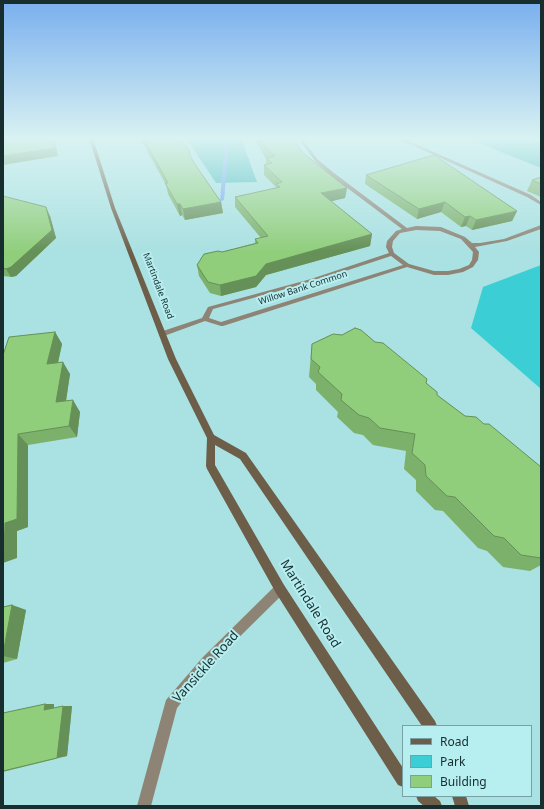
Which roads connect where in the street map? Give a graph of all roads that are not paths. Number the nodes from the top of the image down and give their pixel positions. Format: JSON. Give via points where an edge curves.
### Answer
{"nodes":[{"id":1,"x":103,"y":176,"type":"edge"},
{"id":2,"x":334,"y":176,"type":"edge"},
{"id":3,"x":483,"y":176,"type":"edge"},
{"id":4,"x":541,"y":204,"type":"edge"},
{"id":5,"x":541,"y":227,"type":"edge"},
{"id":6,"x":405,"y":230,"type":"junction"},
{"id":7,"x":471,"y":245,"type":"junction"},
{"id":8,"x":392,"y":254,"type":"junction"},
{"id":9,"x":407,"y":265,"type":"junction"},
{"id":10,"x":205,"y":319,"type":"junction"},
{"id":11,"x":162,"y":334,"type":"junction"},
{"id":12,"x":211,"y":438,"type":"junction"},
{"id":13,"x":280,"y":589,"type":"junction"},
{"id":14,"x":429,"y":725,"type":"edge"},
{"id":15,"x":402,"y":778,"type":"edge"},
{"id":16,"x":424,"y":797,"type":"edge"},
{"id":17,"x":144,"y":806,"type":"edge"},
{"id":18,"x":435,"y":806,"type":"edge"}],
"edges":[{"from":1,"to":11,"type":"main road","name":"Martindale Road"},
{"from":2,"to":6,"type":"street"},
{"from":3,"to":4,"type":"street"},
{"from":5,"to":7,"type":"street","via":[[504,240]]},
{"from":6,"to":7,"type":"street","via":[[441,230],[453,233]]},
{"from":6,"to":8,"type":"street","via":[[398,232],[390,241]]},
{"from":7,"to":9,"type":"street","via":[[476,252],[475,260],[471,266],[461,271],[434,273]]},
{"from":8,"to":9,"type":"street"},
{"from":8,"to":10,"type":"street","name":"Willow Bank Common","via":[[313,280],[210,308]]},
{"from":9,"to":10,"type":"street","name":"Willow Bank Common","via":[[221,324]]},
{"from":10,"to":11,"type":"street","name":"Willow Bank Common"},
{"from":11,"to":12,"type":"main road","name":"Martindale Road","via":[[172,360]]},
{"from":12,"to":13,"type":"main road","name":"Martindale Road","via":[[210,466]]},
{"from":12,"to":14,"type":"main road","via":[[242,456]]},
{"from":13,"to":15,"type":"main road","name":"Martindale Road"},
{"from":13,"to":17,"type":"street","name":"Vansickle Road","via":[[208,661],[172,705]]},
{"from":16,"to":18,"type":"main road"}]}
